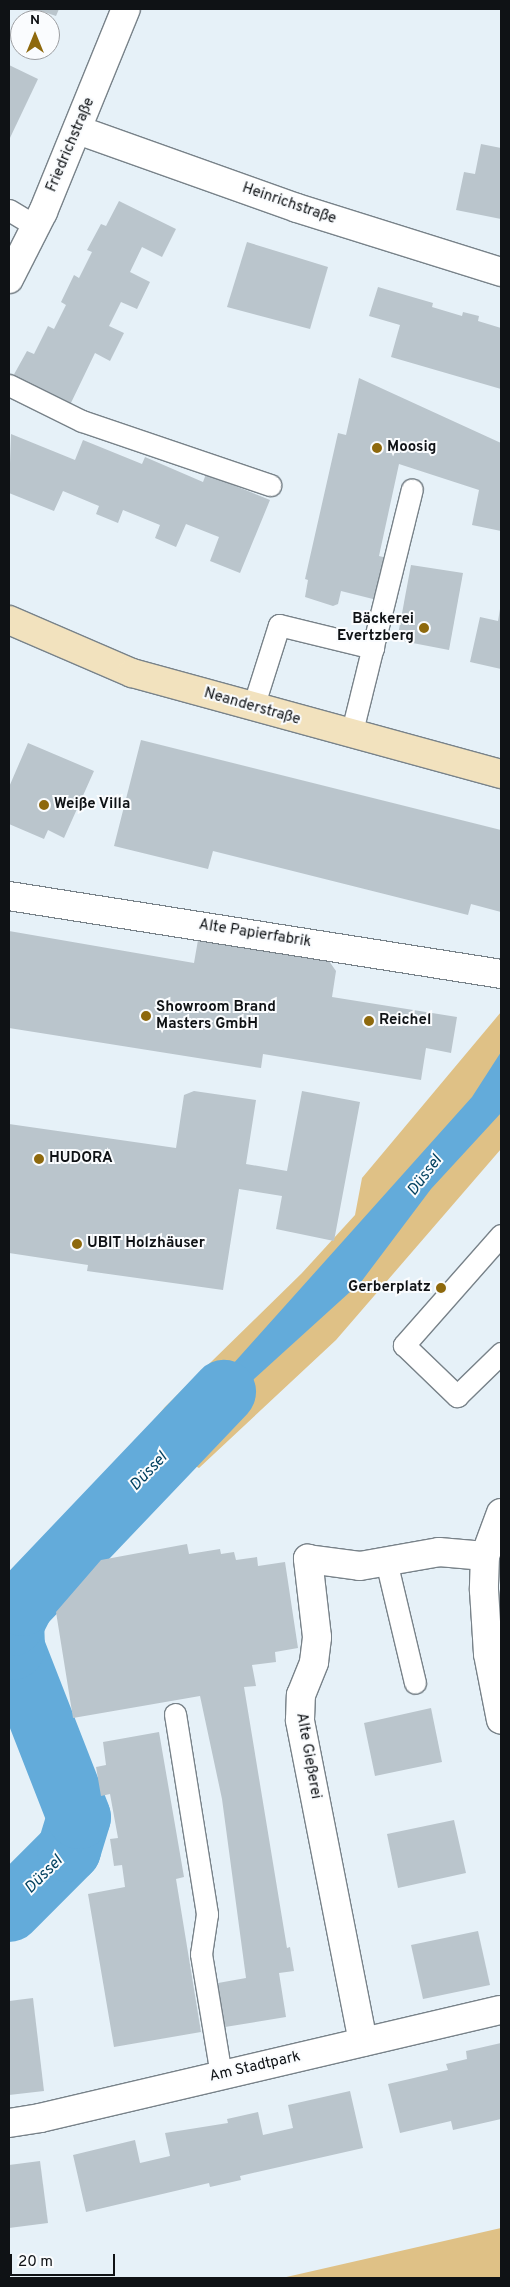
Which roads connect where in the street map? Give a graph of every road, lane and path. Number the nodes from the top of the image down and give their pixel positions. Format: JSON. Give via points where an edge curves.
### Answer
{"nodes":[{"id":1,"x":126,"y":9,"type":"edge"},
{"id":2,"x":78,"y":130,"type":"junction"},
{"id":3,"x":9,"y":210,"type":"edge"},
{"id":4,"x":36,"y":226,"type":"junction"},
{"id":5,"x":501,"y":272,"type":"edge"},
{"id":6,"x":9,"y":279,"type":"edge"},
{"id":7,"x":9,"y":385,"type":"edge"},
{"id":8,"x":270,"y":485,"type":"dead end"},
{"id":9,"x":412,"y":488,"type":"dead end"},
{"id":10,"x":9,"y":620,"type":"edge"},
{"id":11,"x":373,"y":648,"type":"junction"},
{"id":12,"x":253,"y":707,"type":"junction"},
{"id":13,"x":351,"y":735,"type":"junction"},
{"id":14,"x":501,"y":774,"type":"edge"},
{"id":15,"x":9,"y":896,"type":"edge"},
{"id":16,"x":501,"y":974,"type":"edge"},
{"id":17,"x":501,"y":1235,"type":"edge"},
{"id":18,"x":501,"y":1353,"type":"edge"},
{"id":19,"x":501,"y":1513,"type":"edge"},
{"id":20,"x":485,"y":1556,"type":"junction"},
{"id":21,"x":386,"y":1561,"type":"junction"},
{"id":22,"x":415,"y":1683,"type":"dead end"},
{"id":23,"x":175,"y":1714,"type":"dead end"},
{"id":24,"x":501,"y":1720,"type":"edge"},
{"id":25,"x":501,"y":2010,"type":"edge"},
{"id":26,"x":363,"y":2042,"type":"junction"},
{"id":27,"x":221,"y":2075,"type":"junction"},
{"id":28,"x":9,"y":2123,"type":"edge"}],
"edges":[{"from":1,"to":2,"type":"street","name":"Friedrichstraße"},
{"from":2,"to":4,"type":"street","name":"Friedrichstraße"},
{"from":2,"to":5,"type":"street","name":"Heinrichstraße","via":[[297,208]]},
{"from":3,"to":4,"type":"lane"},
{"from":4,"to":6,"type":"street","name":"Friedrichstraße"},
{"from":7,"to":8,"type":"lane","via":[[82,421]]},
{"from":9,"to":11,"type":"lane"},
{"from":10,"to":12,"type":"main road","name":"Neanderstraße","via":[[132,673]]},
{"from":11,"to":12,"type":"lane","via":[[279,625]]},
{"from":11,"to":13,"type":"lane"},
{"from":12,"to":13,"type":"main road","name":"Neanderstraße"},
{"from":13,"to":14,"type":"main road","name":"Neanderstraße"},
{"from":15,"to":16,"type":"street","name":"Alte Papierfabrik"},
{"from":17,"to":18,"type":"lane","via":[[404,1345],[458,1396]]},
{"from":19,"to":20,"type":"street"},
{"from":20,"to":21,"type":"street","name":"Alte Gießerei","via":[[439,1552]]},
{"from":20,"to":24,"type":"street","via":[[488,1654]]},
{"from":21,"to":22,"type":"lane"},
{"from":21,"to":26,"type":"street","name":"Alte Gießerei","via":[[360,1566],[308,1559],[317,1637],[314,1662],[298,1706]]},
{"from":23,"to":27,"type":"lane","via":[[207,1914],[201,1954]]},
{"from":25,"to":26,"type":"street","name":"Am Stadtpark"},
{"from":26,"to":27,"type":"street","name":"Am Stadtpark"},
{"from":27,"to":28,"type":"street","name":"Am Stadtpark"}]}
